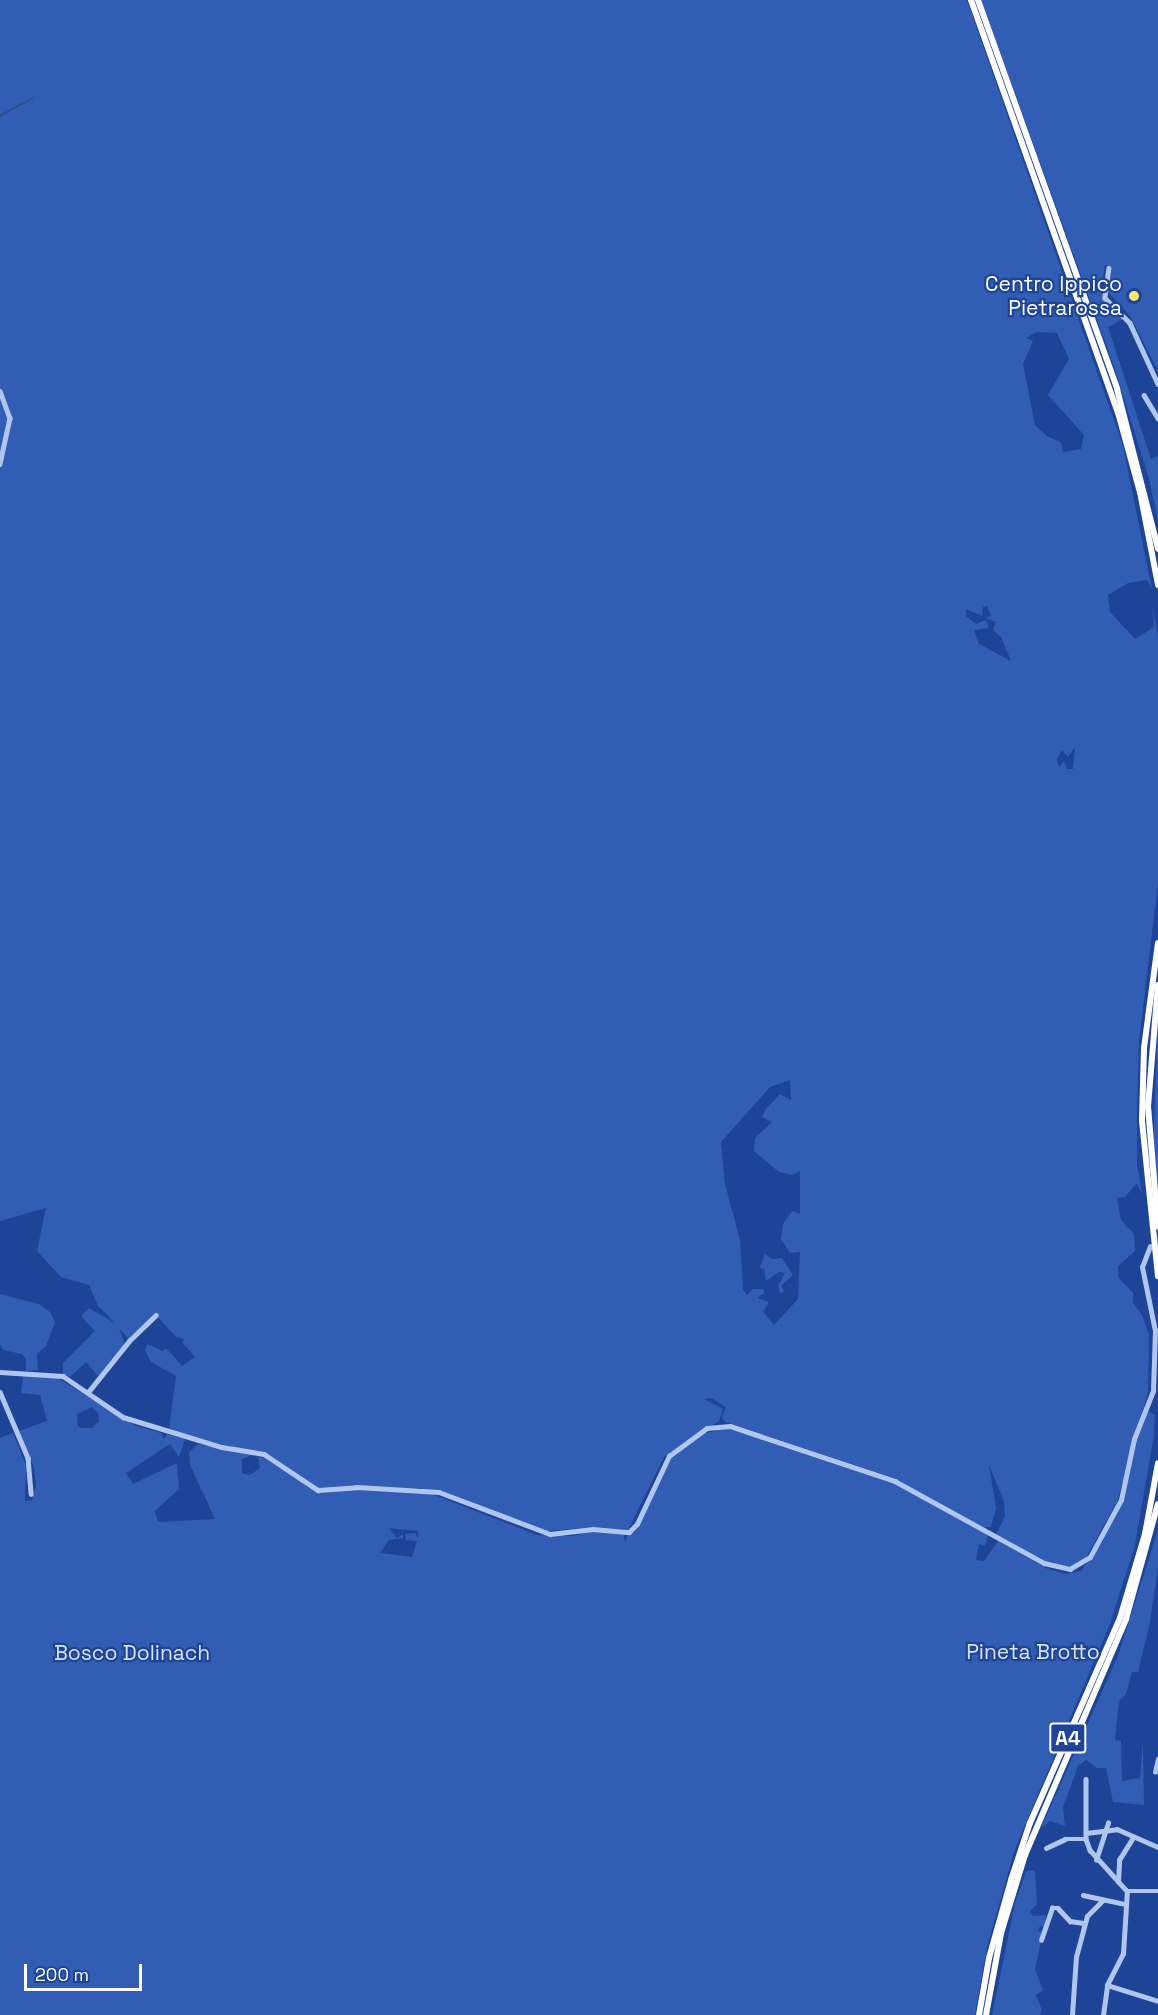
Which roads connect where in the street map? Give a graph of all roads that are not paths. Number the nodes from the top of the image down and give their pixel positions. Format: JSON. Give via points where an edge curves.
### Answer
{"nodes":[{"id":1,"x":971,"y":0,"type":"edge"},
{"id":2,"x":978,"y":0,"type":"edge"},
{"id":3,"x":1108,"y":268,"type":"dead end"},
{"id":4,"x":1158,"y":384,"type":"edge"},
{"id":5,"x":0,"y":391,"type":"edge"},
{"id":6,"x":1144,"y":395,"type":"dead end"},
{"id":7,"x":1158,"y":418,"type":"edge"},
{"id":8,"x":0,"y":464,"type":"edge"},
{"id":9,"x":1158,"y":549,"type":"edge"},
{"id":10,"x":1158,"y":585,"type":"edge"},
{"id":11,"x":1158,"y":943,"type":"edge"},
{"id":12,"x":1158,"y":986,"type":"edge"},
{"id":13,"x":1158,"y":1227,"type":"edge"},
{"id":14,"x":1150,"y":1246,"type":"dead end"},
{"id":15,"x":1158,"y":1276,"type":"edge"},
{"id":16,"x":155,"y":1314,"type":"dead end"},
{"id":17,"x":0,"y":1372,"type":"edge"},
{"id":18,"x":89,"y":1391,"type":"junction"},
{"id":19,"x":0,"y":1392,"type":"edge"},
{"id":20,"x":1158,"y":1462,"type":"edge"},
{"id":21,"x":31,"y":1494,"type":"dead end"},
{"id":22,"x":1158,"y":1504,"type":"edge"},
{"id":23,"x":1158,"y":1759,"type":"edge"},
{"id":24,"x":1155,"y":1772,"type":"dead end"},
{"id":25,"x":1086,"y":1779,"type":"dead end"},
{"id":26,"x":1108,"y":1823,"type":"dead end"},
{"id":27,"x":1106,"y":1833,"type":"junction"},
{"id":28,"x":1086,"y":1836,"type":"junction"},
{"id":29,"x":1133,"y":1838,"type":"junction"},
{"id":30,"x":1158,"y":1846,"type":"edge"},
{"id":31,"x":1046,"y":1848,"type":"dead end"},
{"id":32,"x":1096,"y":1860,"type":"junction"},
{"id":33,"x":1118,"y":1884,"type":"junction"},
{"id":34,"x":1127,"y":1891,"type":"junction"},
{"id":35,"x":1158,"y":1891,"type":"edge"},
{"id":36,"x":1083,"y":1895,"type":"dead end"},
{"id":37,"x":1101,"y":1901,"type":"junction"},
{"id":38,"x":1125,"y":1904,"type":"junction"},
{"id":39,"x":1086,"y":1923,"type":"junction"},
{"id":40,"x":1041,"y":1940,"type":"dead end"},
{"id":41,"x":1107,"y":1984,"type":"junction"},
{"id":42,"x":1158,"y":2001,"type":"edge"},
{"id":43,"x":980,"y":2015,"type":"edge"},
{"id":44,"x":986,"y":2015,"type":"edge"},
{"id":45,"x":1072,"y":2015,"type":"edge"},
{"id":46,"x":1103,"y":2015,"type":"edge"}],
"edges":[{"from":1,"to":10,"type":"highway","via":[[1119,416]]},
{"from":2,"to":9,"type":"highway","via":[[1117,389]]},
{"from":3,"to":4,"type":"street","via":[[1105,298],[1130,323]]},
{"from":5,"to":8,"type":"street","via":[[10,418]]},
{"from":6,"to":7,"type":"street"},
{"from":11,"to":15,"type":"highway","via":[[1146,1023],[1142,1107],[1144,1165]]},
{"from":12,"to":13,"type":"highway","via":[[1148,1106]]},
{"from":14,"to":18,"type":"street","via":[[1143,1259],[1142,1277],[1153,1320],[1155,1377],[1134,1439],[1121,1500],[1090,1557],[1070,1569],[1044,1563],[895,1481],[723,1425],[708,1428],[669,1456],[637,1524],[624,1533],[593,1529],[540,1533],[428,1490],[347,1486],[322,1491],[264,1454],[123,1417]]},
{"from":16,"to":18,"type":"street"},
{"from":17,"to":18,"type":"street","via":[[55,1374]]},
{"from":19,"to":21,"type":"street","via":[[28,1458]]},
{"from":20,"to":43,"type":"highway","number":"A4","via":[[1145,1534],[1123,1607],[1030,1823],[1011,1880],[989,1958]]},
{"from":22,"to":44,"type":"highway","number":"A4","via":[[1126,1619],[1025,1855],[1001,1933]]},
{"from":23,"to":24,"type":"street"},
{"from":25,"to":28,"type":"street"},
{"from":26,"to":27,"type":"street"},
{"from":27,"to":28,"type":"street"},
{"from":27,"to":29,"type":"street","via":[[1117,1829]]},
{"from":27,"to":32,"type":"street"},
{"from":28,"to":31,"type":"street","via":[[1065,1839]]},
{"from":28,"to":32,"type":"street"},
{"from":29,"to":30,"type":"street"},
{"from":29,"to":33,"type":"street","via":[[1119,1860]]},
{"from":32,"to":33,"type":"street"},
{"from":33,"to":34,"type":"street"},
{"from":34,"to":35,"type":"street"},
{"from":34,"to":38,"type":"street"},
{"from":36,"to":37,"type":"street"},
{"from":37,"to":38,"type":"street"},
{"from":37,"to":39,"type":"street"},
{"from":38,"to":41,"type":"street","via":[[1123,1954]]},
{"from":39,"to":40,"type":"street","via":[[1070,1921],[1058,1908],[1052,1908]]},
{"from":39,"to":45,"type":"street","via":[[1076,1957]]},
{"from":41,"to":42,"type":"street"},
{"from":41,"to":46,"type":"street"}]}
